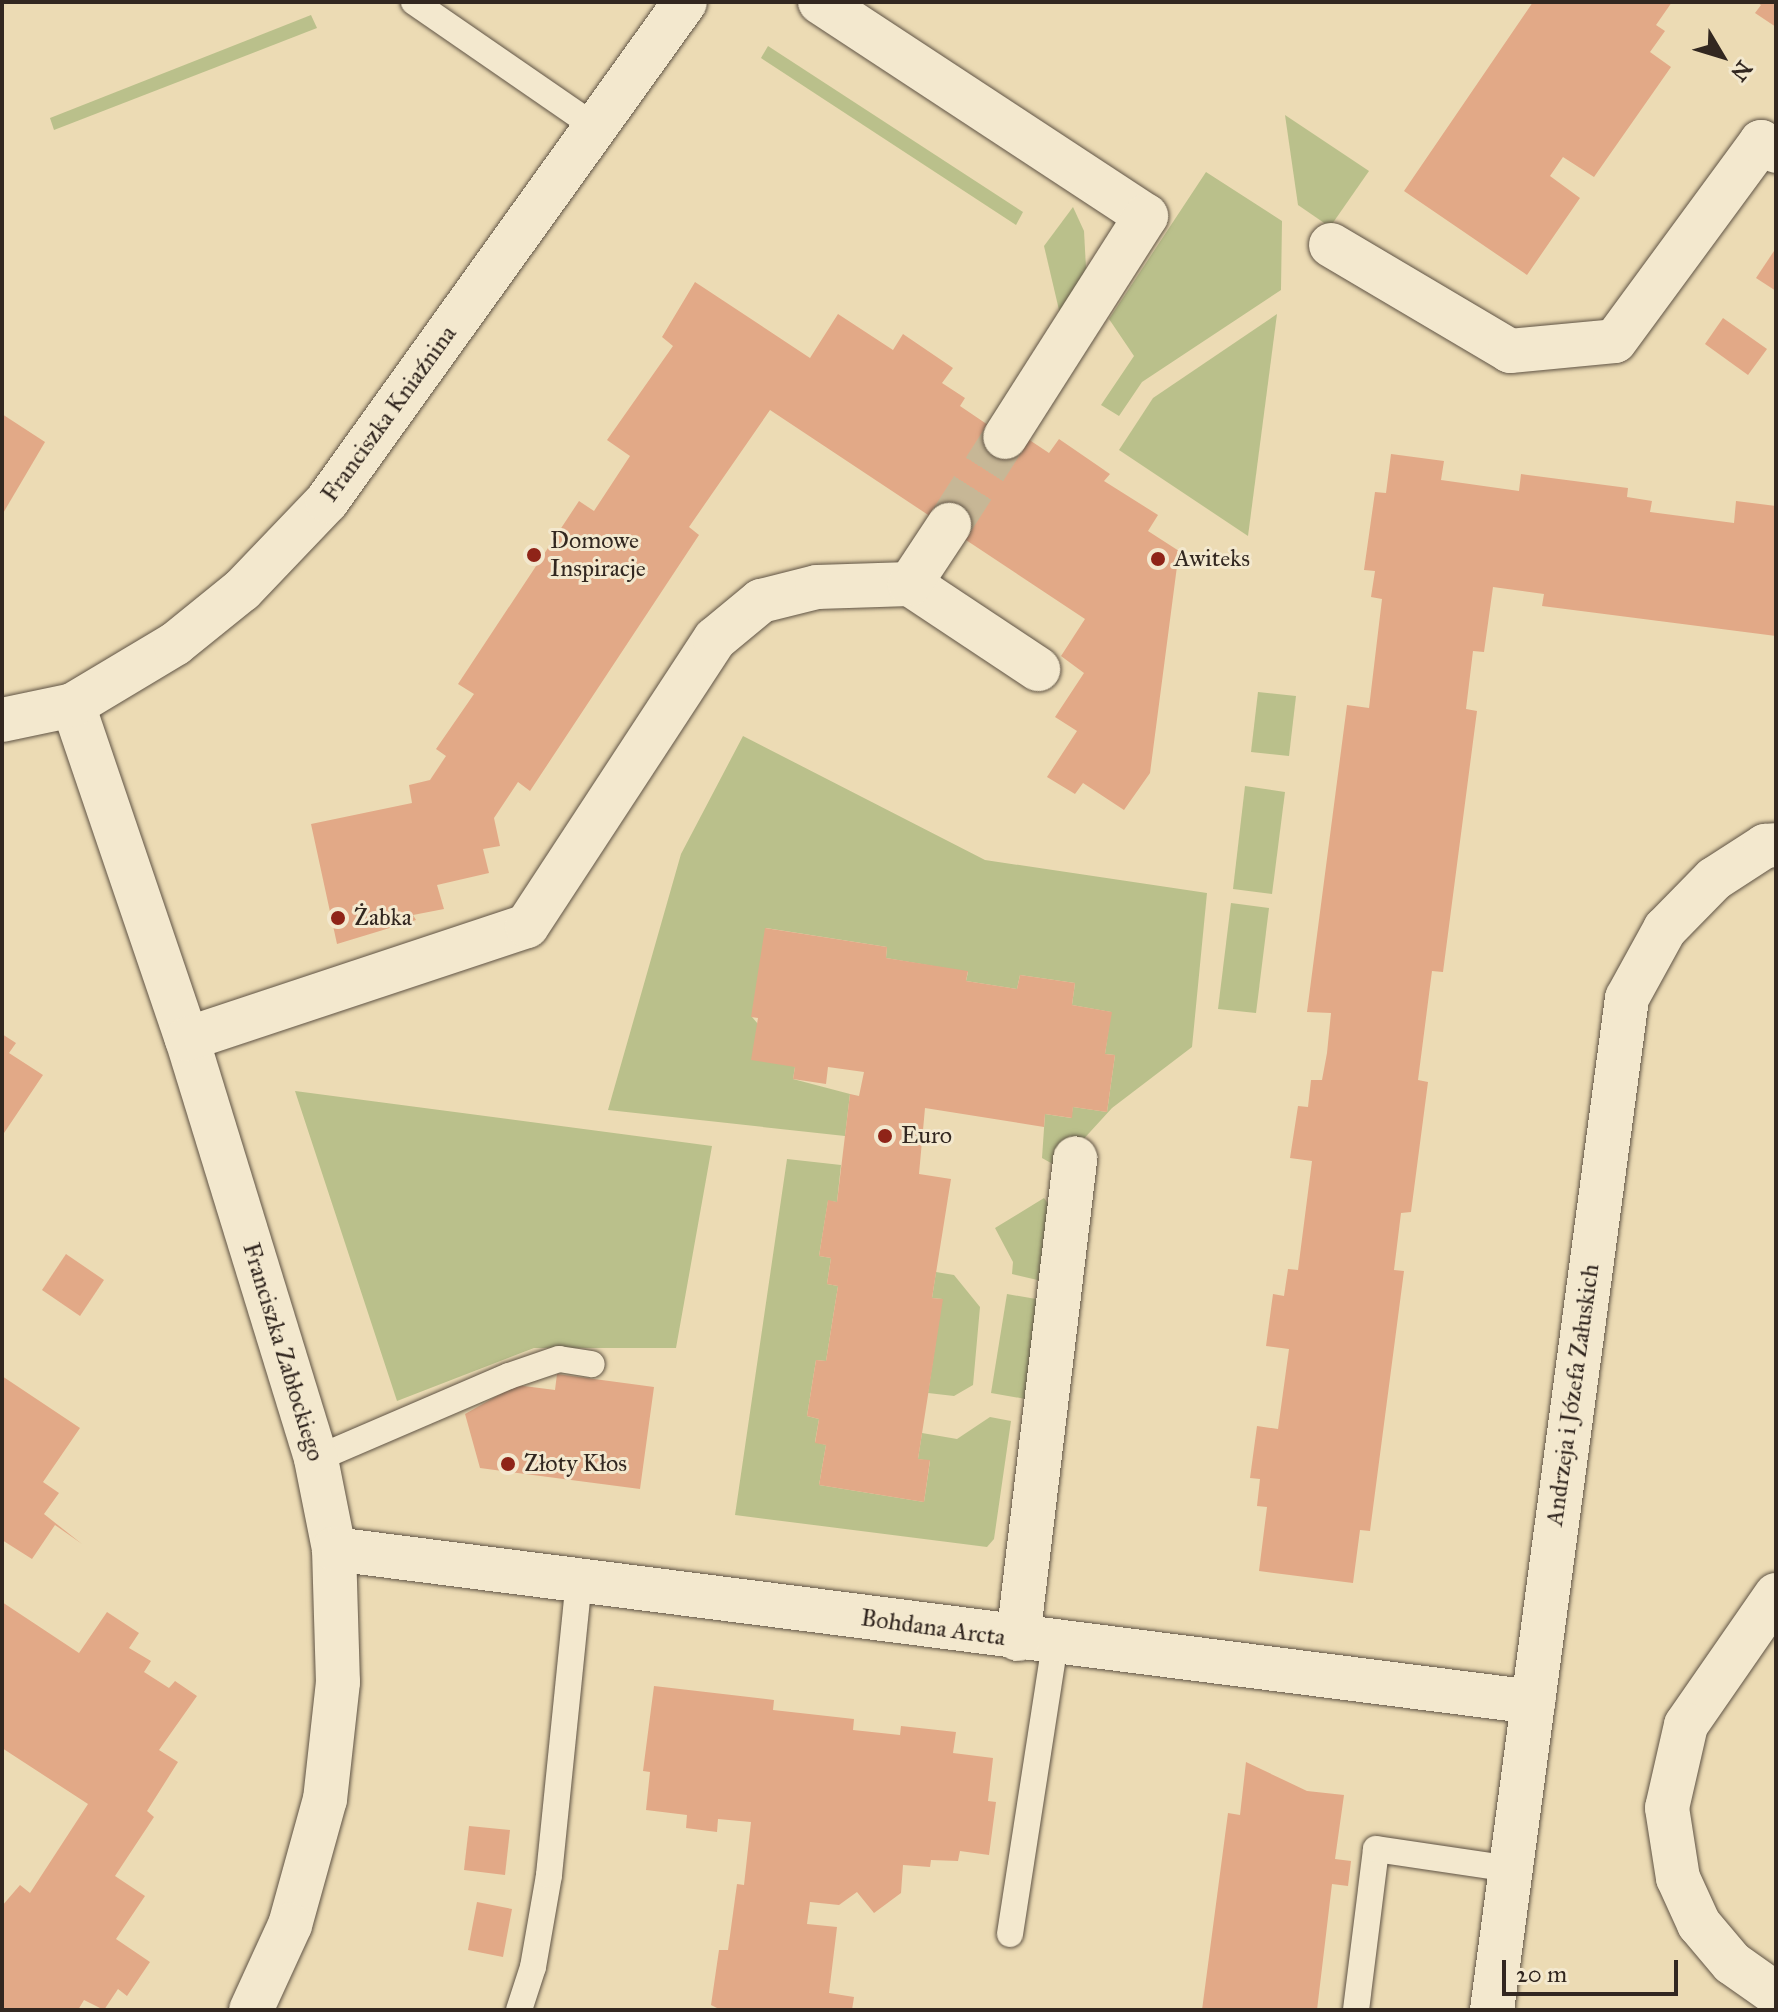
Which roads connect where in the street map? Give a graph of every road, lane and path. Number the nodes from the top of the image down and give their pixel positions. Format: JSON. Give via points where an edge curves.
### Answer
{"nodes":[{"id":1,"x":414,"y":2,"type":"edge"},
{"id":2,"x":685,"y":2,"type":"edge"},
{"id":3,"x":820,"y":2,"type":"edge"},
{"id":4,"x":595,"y":127,"type":"junction"},
{"id":5,"x":1776,"y":151,"type":"edge"},
{"id":6,"x":1331,"y":245,"type":"dead end"},
{"id":7,"x":1005,"y":437,"type":"tunnel mouth"},
{"id":8,"x":949,"y":525,"type":"tunnel mouth"},
{"id":9,"x":910,"y":584,"type":"junction"},
{"id":10,"x":1038,"y":669,"type":"dead end"},
{"id":11,"x":73,"y":705,"type":"junction"},
{"id":12,"x":2,"y":720,"type":"edge"},
{"id":13,"x":1776,"y":845,"type":"edge"},
{"id":14,"x":187,"y":1039,"type":"junction"},
{"id":15,"x":1075,"y":1158,"type":"dead end"},
{"id":16,"x":592,"y":1364,"type":"dead end"},
{"id":17,"x":316,"y":1459,"type":"junction"},
{"id":18,"x":334,"y":1549,"type":"junction"},
{"id":19,"x":579,"y":1581,"type":"junction"},
{"id":20,"x":1776,"y":1595,"type":"edge"},
{"id":21,"x":1037,"y":1641,"type":"junction"},
{"id":22,"x":1533,"y":1702,"type":"junction"},
{"id":23,"x":1511,"y":1869,"type":"junction"},
{"id":24,"x":1010,"y":1934,"type":"dead end"},
{"id":25,"x":1776,"y":1994,"type":"edge"},
{"id":26,"x":251,"y":2010,"type":"edge"},
{"id":27,"x":519,"y":2010,"type":"edge"},
{"id":28,"x":1356,"y":2010,"type":"edge"},
{"id":29,"x":1492,"y":2010,"type":"edge"}],
"edges":[{"from":1,"to":4,"type":"lane"},
{"from":2,"to":4,"type":"street","name":"Franciszka Kniaźnina"},
{"from":3,"to":7,"type":"street","via":[[1146,216]]},
{"from":4,"to":11,"type":"street","name":"Franciszka Kniaźnina","via":[[327,501],[242,590],[175,644]]},
{"from":5,"to":6,"type":"street","via":[[1761,142],[1615,341],[1510,351]]},
{"from":8,"to":9,"type":"street"},
{"from":9,"to":10,"type":"street"},
{"from":9,"to":14,"type":"street","via":[[817,587],[761,601],[715,639],[527,926]]},
{"from":11,"to":12,"type":"street","name":"Franciszka Kniaźnina"},
{"from":11,"to":14,"type":"street","name":"Franciszka Zabłockiego"},
{"from":13,"to":22,"type":"street","name":"Andrzeja i Józefa Załuskich","via":[[1765,846],[1714,879],[1665,929],[1627,998]]},
{"from":14,"to":17,"type":"street","name":"Franciszka Zabłockiego"},
{"from":15,"to":21,"type":"street"},
{"from":16,"to":17,"type":"lane","via":[[559,1359],[509,1376]]},
{"from":17,"to":18,"type":"street","name":"Franciszka Zabłockiego"},
{"from":18,"to":19,"type":"street","name":"Bohdana Arcta"},
{"from":18,"to":26,"type":"street","name":"Franciszka Zabłockiego","via":[[338,1682],[325,1799],[290,1925]]},
{"from":19,"to":21,"type":"street","name":"Bohdana Arcta"},
{"from":19,"to":27,"type":"lane","via":[[549,1875],[533,1967]]},
{"from":20,"to":25,"type":"street","via":[[1686,1725],[1667,1808],[1678,1878],[1699,1924],[1732,1963]]},
{"from":21,"to":22,"type":"street","name":"Bohdana Arcta"},
{"from":21,"to":24,"type":"lane"},
{"from":22,"to":23,"type":"street","name":"Andrzeja i Józefa Załuskich"},
{"from":23,"to":28,"type":"lane","via":[[1376,1849]]},
{"from":23,"to":29,"type":"street","name":"Andrzeja i Józefa Załuskich"}]}
